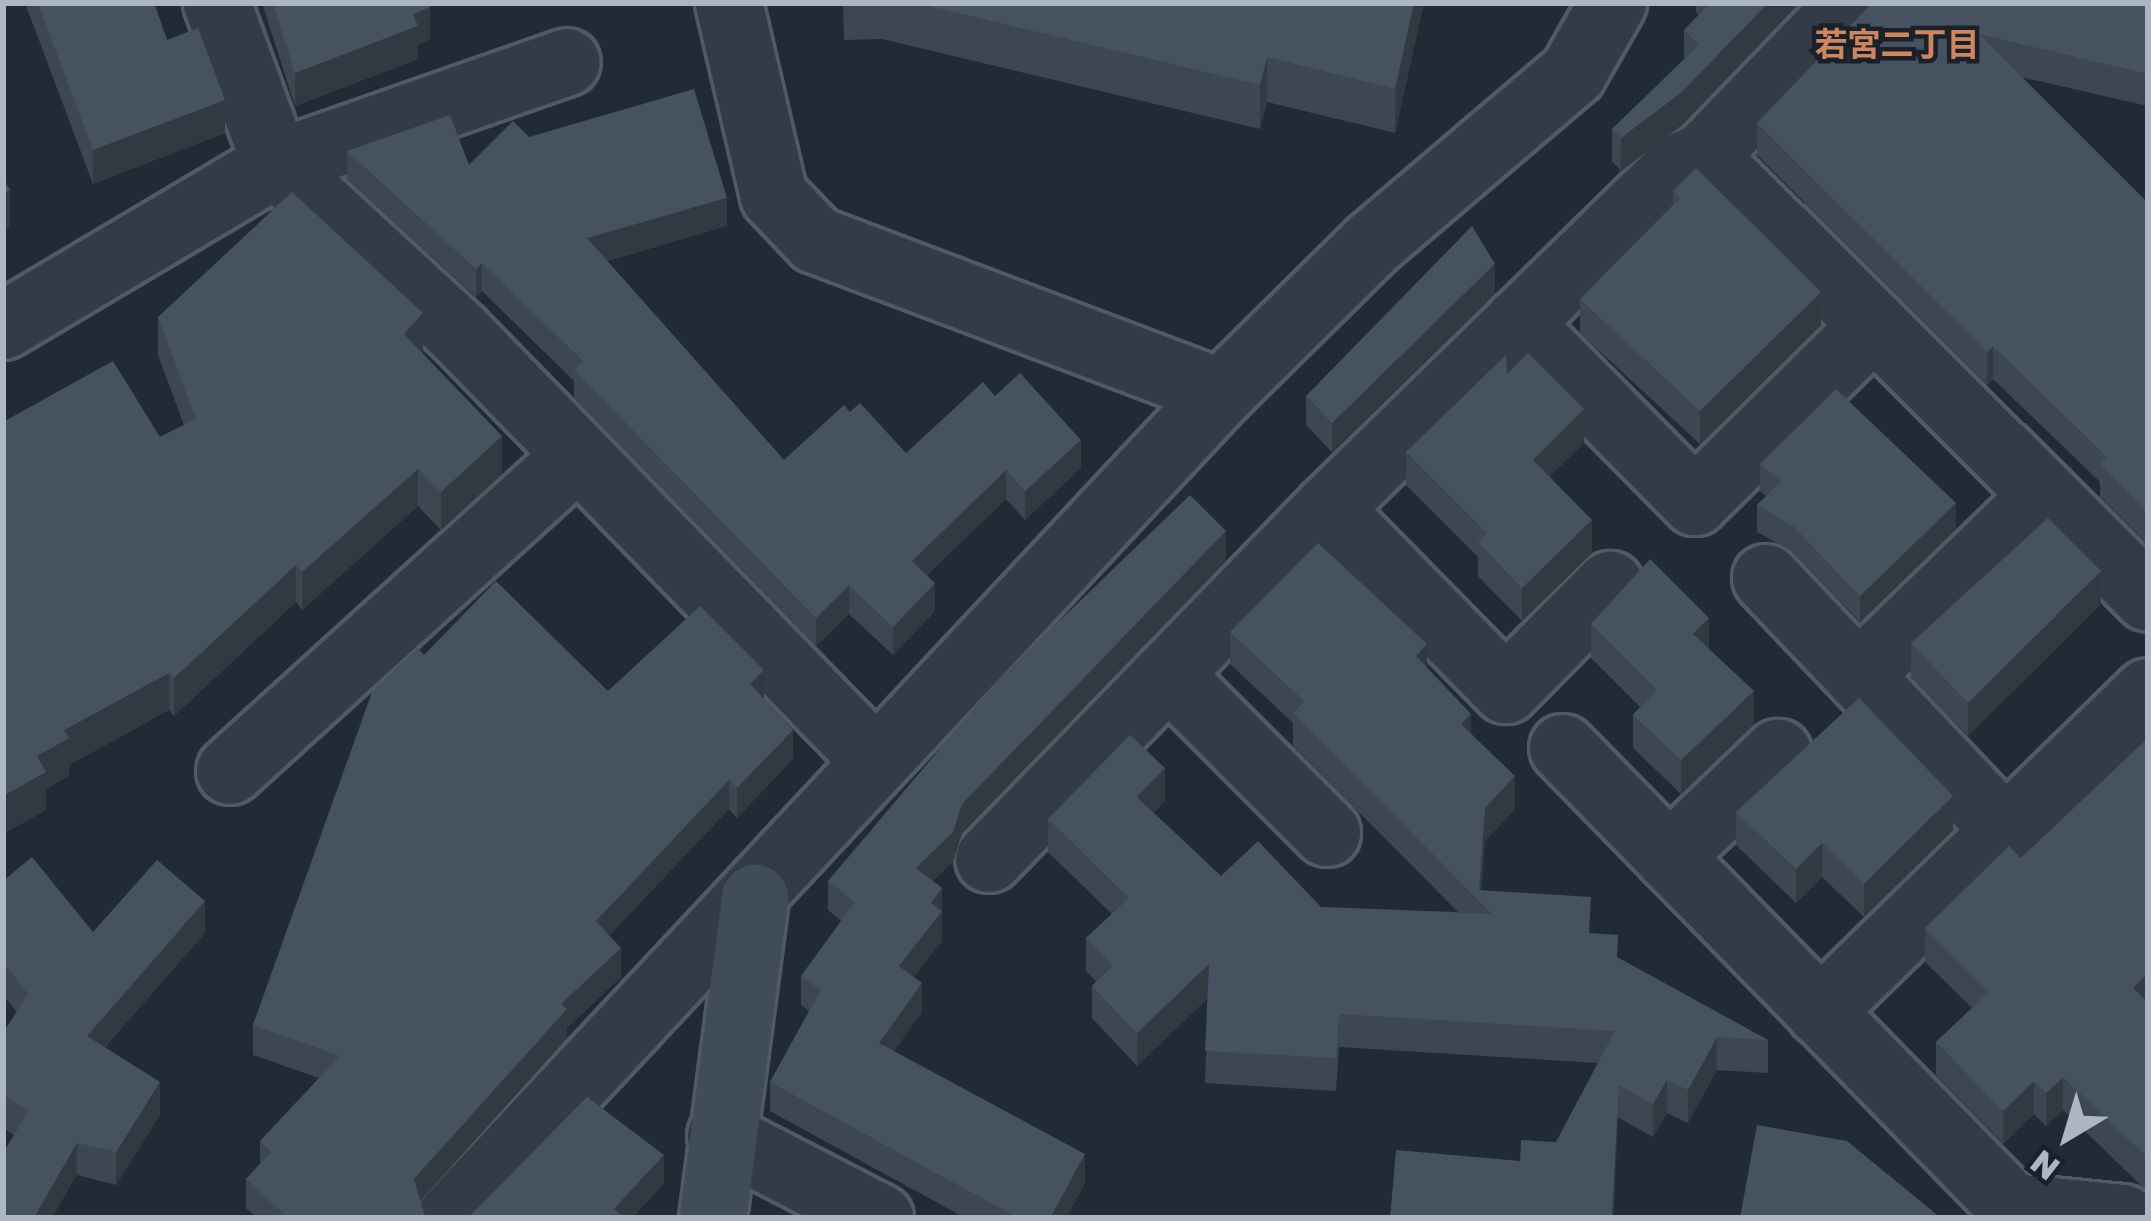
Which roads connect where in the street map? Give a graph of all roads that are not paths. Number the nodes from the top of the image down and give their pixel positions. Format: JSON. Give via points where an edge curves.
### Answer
{"nodes":[{"id":1,"x":217,"y":3,"type":"edge"},
{"id":2,"x":730,"y":3,"type":"edge"},
{"id":3,"x":1613,"y":3,"type":"edge"},
{"id":4,"x":1851,"y":3,"type":"edge"},
{"id":5,"x":568,"y":62,"type":"dead end"},
{"id":6,"x":1705,"y":156,"type":"junction"},
{"id":7,"x":276,"y":164,"type":"junction"},
{"id":8,"x":1518,"y":323,"type":"junction"},
{"id":9,"x":1874,"y":325,"type":"junction"},
{"id":10,"x":3,"y":326,"type":"edge"},
{"id":11,"x":1221,"y":393,"type":"junction"},
{"id":12,"x":578,"y":456,"type":"junction"},
{"id":13,"x":2044,"y":495,"type":"junction"},
{"id":14,"x":1328,"y":509,"type":"junction"},
{"id":15,"x":1766,"y":578,"type":"dead end"},
{"id":16,"x":1610,"y":585,"type":"dead end"},
{"id":17,"x":2148,"y":598,"type":"edge"},
{"id":18,"x":1168,"y":674,"type":"junction"},
{"id":19,"x":1859,"y":675,"type":"junction"},
{"id":20,"x":2148,"y":692,"type":"edge"},
{"id":21,"x":1563,"y":748,"type":"dead end"},
{"id":22,"x":1778,"y":753,"type":"dead end"},
{"id":23,"x":874,"y":760,"type":"junction"},
{"id":24,"x":230,"y":771,"type":"dead end"},
{"id":25,"x":2006,"y":831,"type":"junction"},
{"id":26,"x":1327,"y":833,"type":"dead end"},
{"id":27,"x":1669,"y":857,"type":"junction"},
{"id":28,"x":988,"y":859,"type":"dead end"},
{"id":29,"x":755,"y":898,"type":"junction"},
{"id":30,"x":1820,"y":1012,"type":"junction"},
{"id":31,"x":721,"y":1136,"type":"junction"},
{"id":32,"x":450,"y":1218,"type":"edge"},
{"id":33,"x":713,"y":1218,"type":"edge"},
{"id":34,"x":880,"y":1218,"type":"edge"},
{"id":35,"x":2123,"y":1218,"type":"edge"}],
"edges":[{"from":1,"to":7,"type":"street"},
{"from":2,"to":11,"type":"street","via":[[774,196],[816,240]]},
{"from":3,"to":11,"type":"street","via":[[1574,73],[1372,244]]},
{"from":4,"to":6,"type":"street"},
{"from":5,"to":7,"type":"street"},
{"from":6,"to":8,"type":"street","via":[[1677,168]]},
{"from":6,"to":9,"type":"street"},
{"from":7,"to":10,"type":"street"},
{"from":7,"to":12,"type":"street"},
{"from":8,"to":9,"type":"street","via":[[1695,502]]},
{"from":8,"to":14,"type":"street"},
{"from":9,"to":13,"type":"street"},
{"from":11,"to":23,"type":"street"},
{"from":12,"to":23,"type":"street"},
{"from":12,"to":24,"type":"street"},
{"from":13,"to":17,"type":"street"},
{"from":13,"to":19,"type":"street"},
{"from":14,"to":16,"type":"street","via":[[1506,691]]},
{"from":14,"to":18,"type":"street"},
{"from":15,"to":19,"type":"street"},
{"from":18,"to":26,"type":"street"},
{"from":18,"to":28,"type":"street"},
{"from":19,"to":25,"type":"street"},
{"from":20,"to":25,"type":"street"},
{"from":21,"to":27,"type":"street"},
{"from":22,"to":27,"type":"street"},
{"from":23,"to":29,"type":"street"},
{"from":25,"to":30,"type":"street"},
{"from":27,"to":30,"type":"street"},
{"from":29,"to":31,"type":"street"},
{"from":29,"to":32,"type":"street"},
{"from":30,"to":35,"type":"street","via":[[2012,1207]]},
{"from":31,"to":33,"type":"street"},
{"from":31,"to":34,"type":"street"}]}
